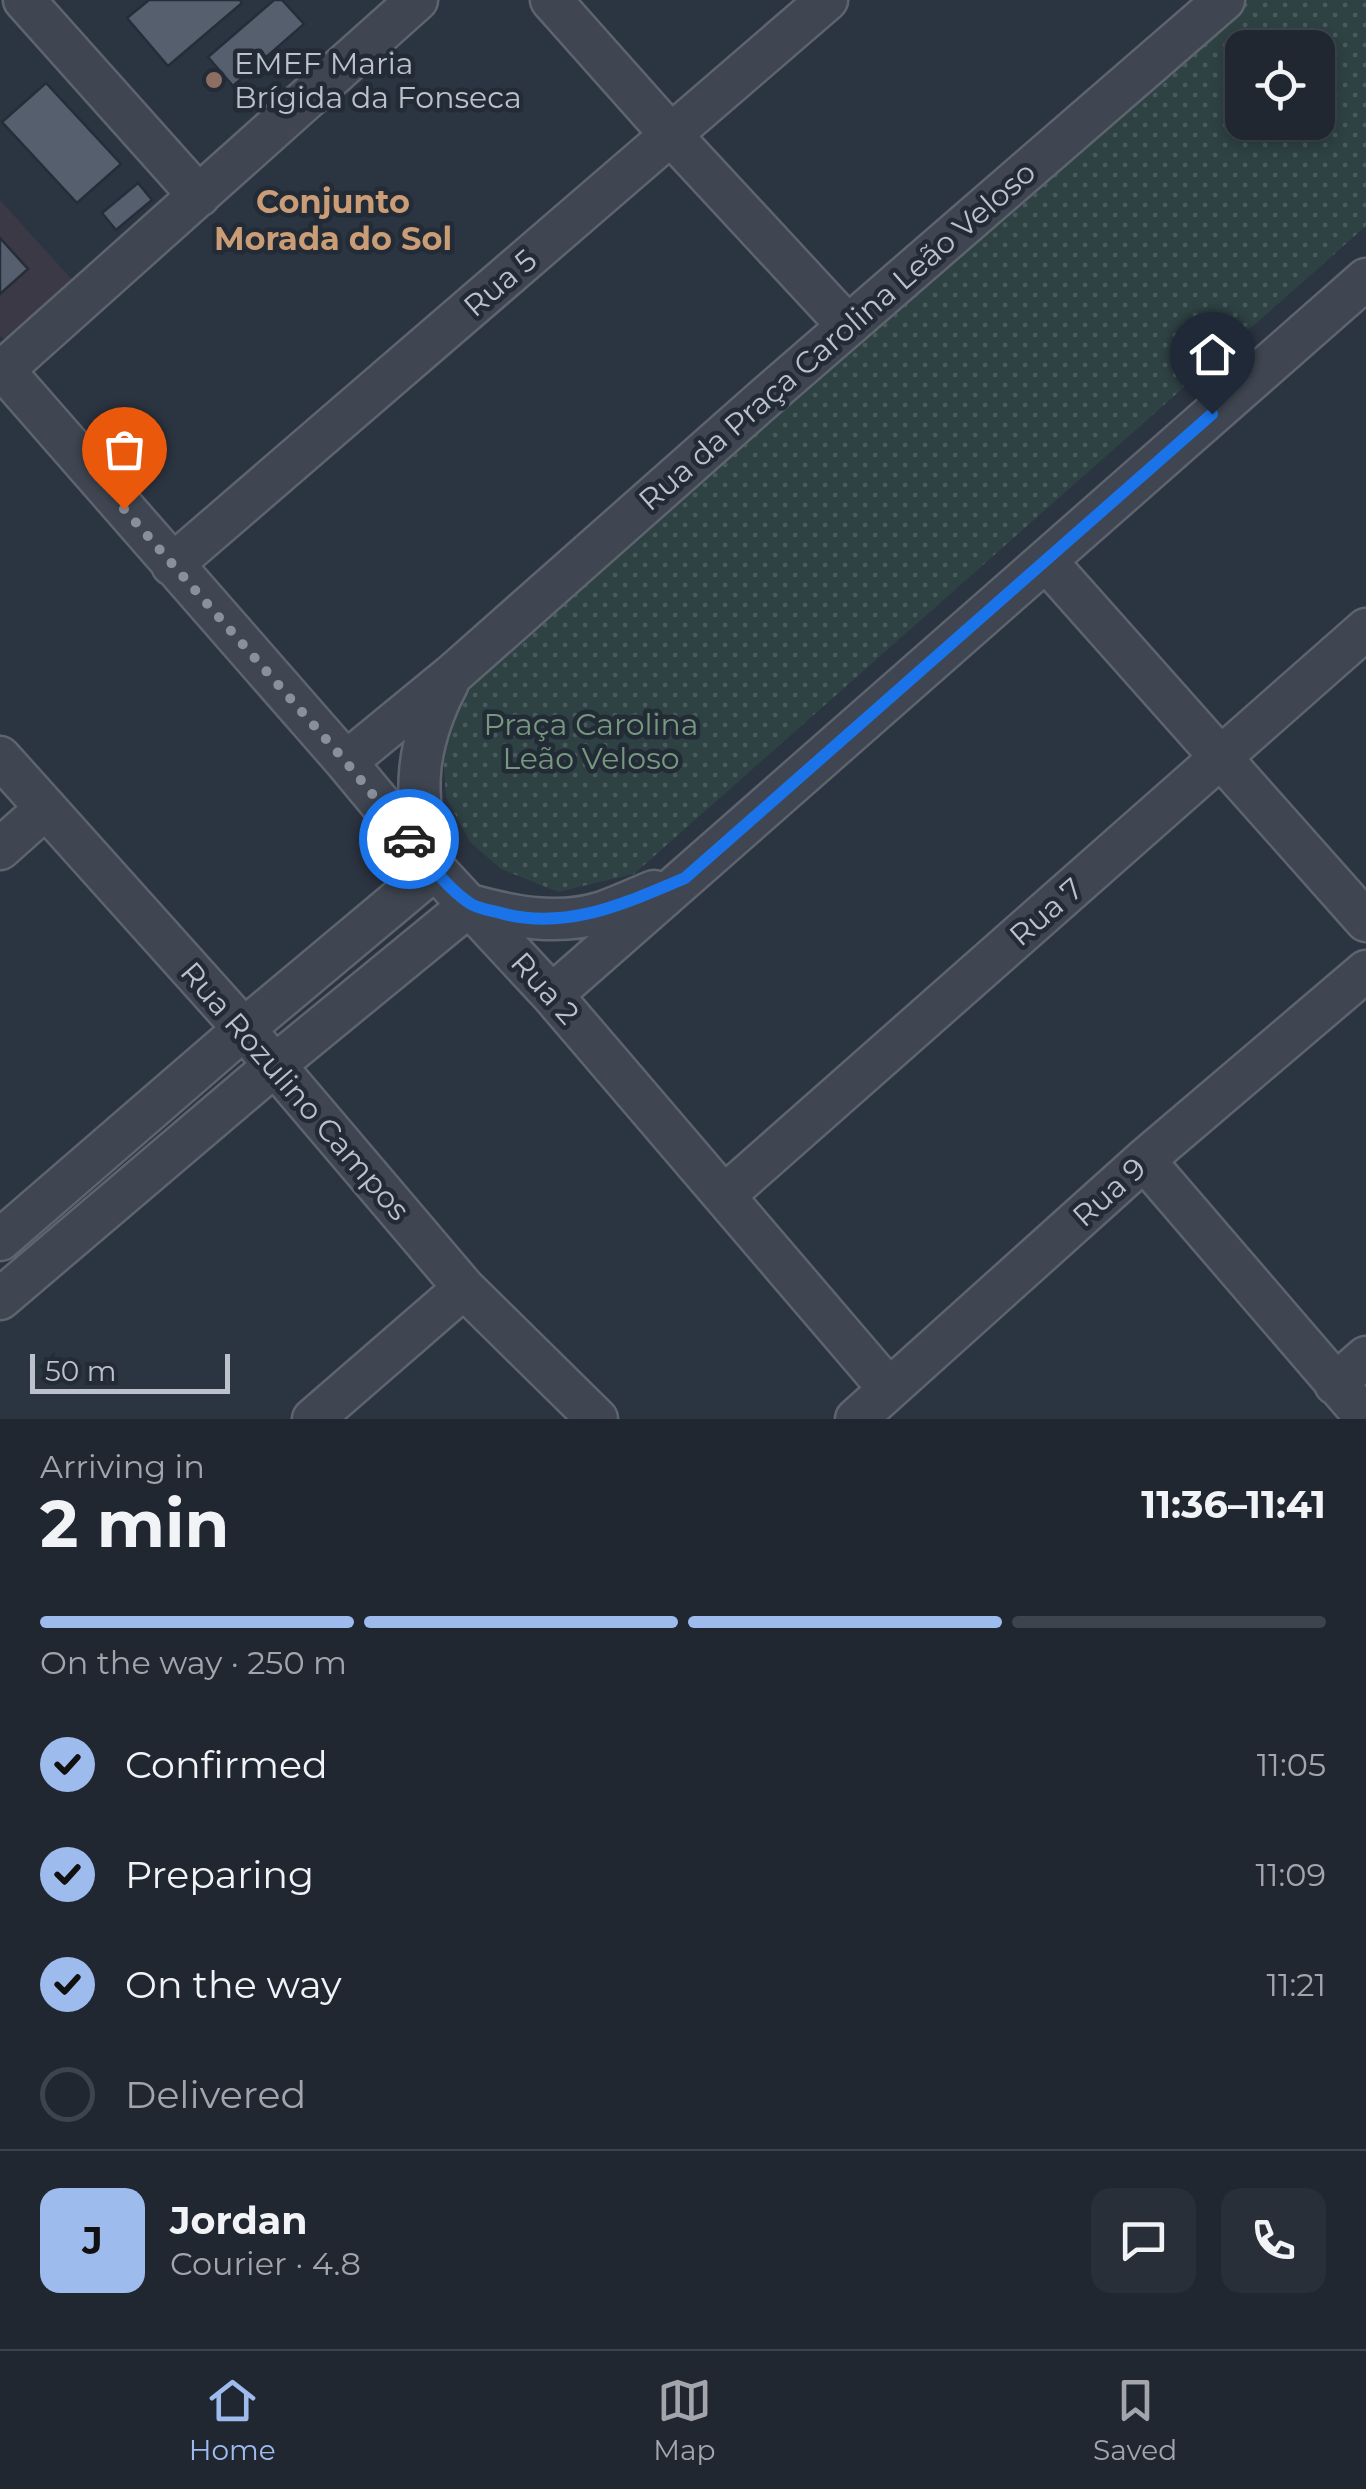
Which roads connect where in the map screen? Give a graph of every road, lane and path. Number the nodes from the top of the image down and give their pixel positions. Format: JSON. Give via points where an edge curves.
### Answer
{"nodes":[{"id":1,"x":24,"y":0,"type":"edge"},
{"id":2,"x":417,"y":0,"type":"edge"},
{"id":3,"x":551,"y":0,"type":"edge"},
{"id":4,"x":826,"y":0,"type":"edge"},
{"id":5,"x":1224,"y":0,"type":"edge"},
{"id":6,"x":671,"y":135,"type":"junction"},
{"id":7,"x":198,"y":196,"type":"junction"},
{"id":8,"x":1366,"y":278,"type":"edge"},
{"id":9,"x":848,"y":326,"type":"junction"},
{"id":10,"x":1,"y":370,"type":"edge"},
{"id":11,"x":1046,"y":560,"type":"junction"},
{"id":12,"x":172,"y":564,"type":"junction"},
{"id":13,"x":1366,"y":629,"type":"edge"},
{"id":14,"x":452,"y":674,"type":"junction"},
{"id":15,"x":0,"y":757,"type":"edge"},
{"id":16,"x":1221,"y":758,"type":"junction"},
{"id":17,"x":346,"y":762,"type":"junction"},
{"id":18,"x":46,"y":808,"type":"junction"},
{"id":19,"x":0,"y":849,"type":"edge"},
{"id":20,"x":435,"y":869,"type":"junction"},
{"id":21,"x":685,"y":878,"type":"junction"},
{"id":22,"x":470,"y":905,"type":"junction"},
{"id":23,"x":1366,"y":921,"type":"edge"},
{"id":24,"x":1366,"y":971,"type":"edge"},
{"id":25,"x":552,"y":995,"type":"junction"},
{"id":26,"x":244,"y":1029,"type":"junction"},
{"id":27,"x":275,"y":1065,"type":"junction"},
{"id":28,"x":1144,"y":1160,"type":"junction"},
{"id":29,"x":725,"y":1195,"type":"junction"},
{"id":30,"x":0,"y":1240,"type":"edge"},
{"id":31,"x":464,"y":1288,"type":"junction"},
{"id":32,"x":0,"y":1300,"type":"edge"},
{"id":33,"x":1366,"y":1357,"type":"edge"},
{"id":34,"x":1336,"y":1384,"type":"junction"},
{"id":35,"x":889,"y":1389,"type":"junction"},
{"id":36,"x":1366,"y":1418,"type":"edge"},
{"id":37,"x":313,"y":1419,"type":"edge"},
{"id":38,"x":597,"y":1419,"type":"edge"},
{"id":39,"x":856,"y":1419,"type":"edge"}],
"edges":[{"from":1,"to":7,"type":"street"},
{"from":2,"to":7,"type":"street"},
{"from":3,"to":6,"type":"street"},
{"from":4,"to":6,"type":"street","name":"Rua 5"},
{"from":5,"to":9,"type":"street","name":"Rua da Praça Carolina Leão Veloso"},
{"from":6,"to":9,"type":"street"},
{"from":6,"to":12,"type":"street","name":"Rua 5"},
{"from":7,"to":10,"type":"street"},
{"from":8,"to":11,"type":"street"},
{"from":9,"to":14,"type":"street","name":"Rua da Praça Carolina Leão Veloso"},
{"from":10,"to":12,"type":"street","name":"Rua 2"},
{"from":11,"to":16,"type":"street"},
{"from":11,"to":21,"type":"street"},
{"from":12,"to":17,"type":"street","name":"Rua 2"},
{"from":13,"to":16,"type":"street","name":"Rua 7"},
{"from":14,"to":17,"type":"street","name":"Rua da Praça Carolina Leão Veloso"},
{"from":14,"to":20,"type":"street","name":"Rua da Praça Carolina Leão Veloso","via":[[433,711],[418,790]]},
{"from":15,"to":18,"type":"street","name":"Rua Rozulino Campos"},
{"from":16,"to":23,"type":"street"},
{"from":16,"to":29,"type":"street","name":"Rua 7"},
{"from":17,"to":20,"type":"street","name":"Rua 2"},
{"from":18,"to":19,"type":"street"},
{"from":18,"to":26,"type":"street","name":"Rua Rozulino Campos"},
{"from":20,"to":22,"type":"street","name":"Rua 2"},
{"from":20,"to":26,"type":"street"},
{"from":21,"to":22,"type":"street","via":[[601,912],[557,920]]},
{"from":21,"to":25,"type":"street"},
{"from":22,"to":25,"type":"street","name":"Rua 2"},
{"from":22,"to":27,"type":"street"},
{"from":24,"to":28,"type":"street","name":"Rua 9"},
{"from":25,"to":29,"type":"street","name":"Rua 2"},
{"from":26,"to":27,"type":"street","name":"Rua Rozulino Campos"},
{"from":26,"to":30,"type":"street"},
{"from":27,"to":31,"type":"street","name":"Rua Rozulino Campos"},
{"from":27,"to":32,"type":"street"},
{"from":28,"to":34,"type":"street"},
{"from":28,"to":35,"type":"street","name":"Rua 9"},
{"from":29,"to":35,"type":"street","name":"Rua 2"},
{"from":31,"to":37,"type":"street"},
{"from":31,"to":38,"type":"street","name":"Rua Rozulino Campos"},
{"from":33,"to":34,"type":"street"},
{"from":34,"to":36,"type":"street"},
{"from":35,"to":39,"type":"street","name":"Rua 9"}]}
